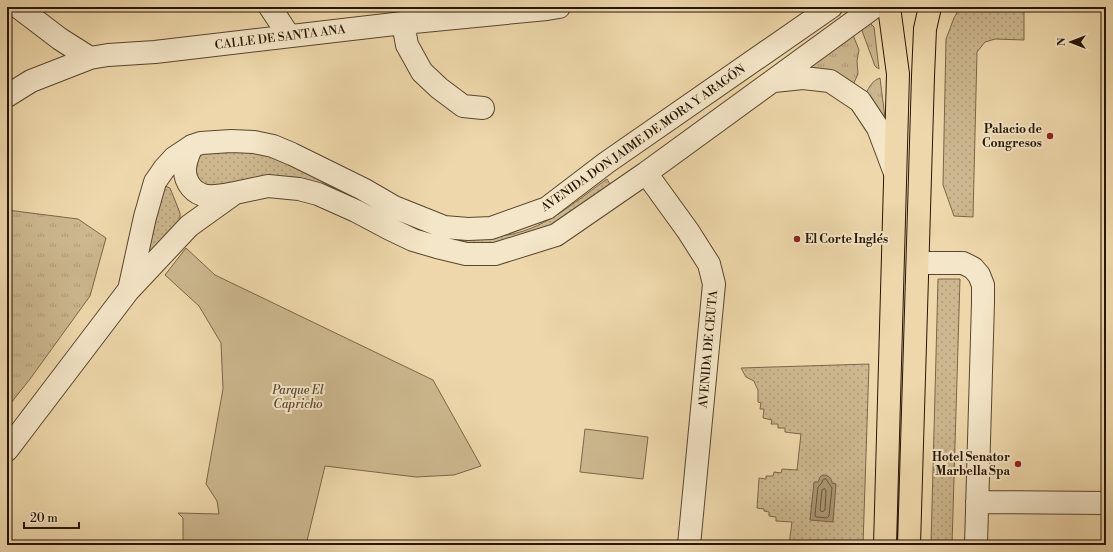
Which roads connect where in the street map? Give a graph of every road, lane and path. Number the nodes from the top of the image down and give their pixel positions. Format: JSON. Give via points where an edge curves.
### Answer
{"nodes":[{"id":1,"x":18,"y":7,"type":"edge"},
{"id":2,"x":270,"y":7,"type":"edge"},
{"id":3,"x":559,"y":7,"type":"edge"},
{"id":4,"x":832,"y":7,"type":"edge"},
{"id":5,"x":874,"y":7,"type":"edge"},
{"id":6,"x":889,"y":7,"type":"edge"},
{"id":7,"x":930,"y":7,"type":"edge"},
{"id":8,"x":403,"y":23,"type":"junction"},
{"id":9,"x":289,"y":36,"type":"junction"},
{"id":10,"x":90,"y":58,"type":"junction"},
{"id":11,"x":772,"y":81,"type":"junction"},
{"id":12,"x":7,"y":96,"type":"edge"},
{"id":13,"x":483,"y":108,"type":"dead end"},
{"id":14,"x":192,"y":146,"type":"junction"},
{"id":15,"x":646,"y":172,"type":"junction"},
{"id":16,"x":895,"y":172,"type":"junction"},
{"id":17,"x":235,"y":193,"type":"junction"},
{"id":18,"x":918,"y":263,"type":"junction"},
{"id":19,"x":128,"y":291,"type":"junction"},
{"id":20,"x":7,"y":450,"type":"edge"},
{"id":21,"x":977,"y":502,"type":"junction"},
{"id":22,"x":1106,"y":503,"type":"edge"},
{"id":23,"x":689,"y":545,"type":"edge"},
{"id":24,"x":885,"y":545,"type":"edge"},
{"id":25,"x":909,"y":545,"type":"edge"},
{"id":26,"x":976,"y":545,"type":"edge"}],
"edges":[{"from":1,"to":10,"type":"street"},
{"from":2,"to":9,"type":"street"},
{"from":3,"to":8,"type":"street","name":"CALLE DE SANTA ANA"},
{"from":4,"to":14,"type":"street","name":"AVENIDA DON JAIME DE MORA Y ARAGÓN","via":[[606,163],[546,208],[491,228],[444,227],[394,207],[273,146],[230,141]]},
{"from":5,"to":11,"type":"street","name":"AVENIDA DON JAIME DE MORA Y ARAGÓN"},
{"from":6,"to":16,"type":"main road","via":[[898,74]]},
{"from":7,"to":18,"type":"main road","via":[[925,28]]},
{"from":8,"to":9,"type":"street","name":"CALLE DE SANTA ANA"},
{"from":8,"to":13,"type":"street","via":[[407,45],[422,72],[464,106]]},
{"from":9,"to":10,"type":"street","name":"CALLE DE SANTA ANA"},
{"from":10,"to":12,"type":"street","name":"CALLE DE SANTA ANA","via":[[31,81]]},
{"from":11,"to":15,"type":"street","name":"AVENIDA DON JAIME DE MORA Y ARAGÓN"},
{"from":11,"to":16,"type":"street","via":[[803,78],[830,82],[860,100],[878,128]]},
{"from":14,"to":17,"type":"street","via":[[186,158],[185,170],[188,183],[195,192],[205,196]]},
{"from":14,"to":19,"type":"street","name":"AVENIDA DON JAIME DE MORA Y ARAGÓN","via":[[174,158],[154,182]]},
{"from":15,"to":17,"type":"street","name":"AVENIDA DON JAIME DE MORA Y ARAGÓN","via":[[556,235],[495,254],[466,254],[413,240],[324,196],[305,190],[268,186]]},
{"from":15,"to":23,"type":"street","name":"AVENIDA DE CEUTA","via":[[709,264],[714,284]]},
{"from":16,"to":24,"type":"main road"},
{"from":17,"to":19,"type":"street","name":"AVENIDA DON JAIME DE MORA Y ARAGÓN","via":[[190,226]]},
{"from":18,"to":21,"type":"street","via":[[963,263],[973,268],[983,285]]},
{"from":18,"to":25,"type":"main road"},
{"from":19,"to":20,"type":"street","name":"AVENIDA DON JAIME DE MORA Y ARAGÓN"},
{"from":21,"to":22,"type":"street"},
{"from":21,"to":26,"type":"street"}]}
